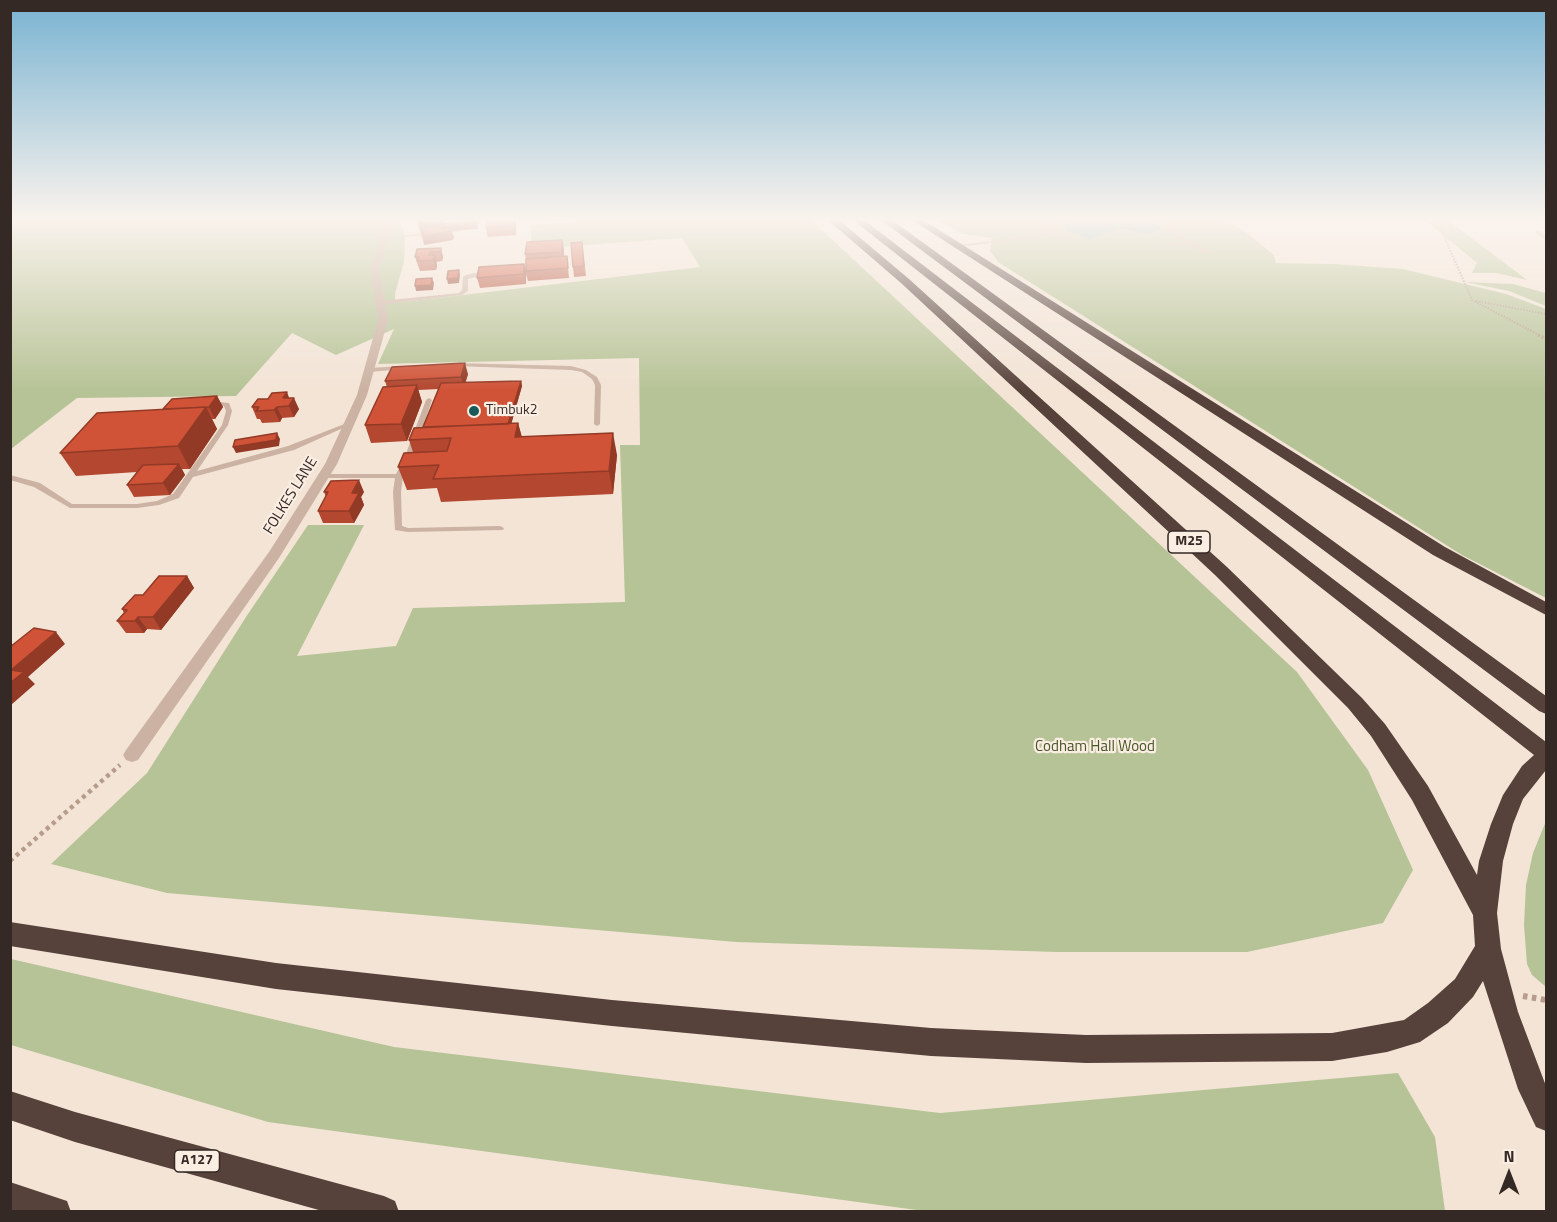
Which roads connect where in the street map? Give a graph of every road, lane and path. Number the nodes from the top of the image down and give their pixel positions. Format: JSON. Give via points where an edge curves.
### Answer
{"nodes":[{"id":1,"x":376,"y":277,"type":"edge"},
{"id":2,"x":467,"y":277,"type":"edge"},
{"id":3,"x":900,"y":277,"type":"edge"},
{"id":4,"x":932,"y":277,"type":"edge"},
{"id":5,"x":964,"y":277,"type":"edge"},
{"id":6,"x":1006,"y":277,"type":"edge"},
{"id":7,"x":1462,"y":277,"type":"edge"},
{"id":8,"x":1472,"y":300,"type":"junction"},
{"id":9,"x":380,"y":303,"type":"junction"},
{"id":10,"x":1546,"y":314,"type":"edge"},
{"id":11,"x":1546,"y":339,"type":"edge"},
{"id":12,"x":450,"y":365,"type":"edge"},
{"id":13,"x":415,"y":367,"type":"edge"},
{"id":14,"x":369,"y":370,"type":"junction"},
{"id":15,"x":429,"y":400,"type":"dead end"},
{"id":16,"x":206,"y":403,"type":"edge"},
{"id":17,"x":349,"y":424,"type":"junction"},
{"id":18,"x":597,"y":424,"type":"dead end"},
{"id":19,"x":190,"y":475,"type":"junction"},
{"id":20,"x":324,"y":476,"type":"junction"},
{"id":21,"x":399,"y":476,"type":"junction"},
{"id":22,"x":10,"y":477,"type":"edge"},
{"id":23,"x":500,"y":528,"type":"dead end"},
{"id":24,"x":1546,"y":609,"type":"edge"},
{"id":25,"x":1542,"y":702,"type":"edge"},
{"id":26,"x":1546,"y":754,"type":"edge"},
{"id":27,"x":132,"y":755,"type":"joint"},
{"id":28,"x":10,"y":861,"type":"edge"},
{"id":29,"x":1485,"y":913,"type":"junction"},
{"id":30,"x":10,"y":934,"type":"edge"},
{"id":31,"x":1488,"y":949,"type":"junction"},
{"id":32,"x":10,"y":1105,"type":"edge"},
{"id":33,"x":1546,"y":1117,"type":"edge"},
{"id":34,"x":10,"y":1197,"type":"edge"},
{"id":35,"x":56,"y":1212,"type":"edge"},
{"id":36,"x":384,"y":1212,"type":"edge"}],
"edges":[{"from":1,"to":9,"type":"street","name":"FOLKES LANE"},
{"from":2,"to":9,"type":"lane","via":[[465,291],[460,294]]},
{"from":3,"to":29,"type":"highway","number":"M25","via":[[1221,571],[1342,690],[1401,762]]},
{"from":4,"to":26,"type":"highway"},
{"from":5,"to":25,"type":"highway"},
{"from":6,"to":24,"type":"highway","via":[[1439,551]]},
{"from":7,"to":8,"type":"path"},
{"from":8,"to":10,"type":"path"},
{"from":8,"to":11,"type":"path"},
{"from":9,"to":14,"type":"street","name":"FOLKES LANE","via":[[383,320]]},
{"from":12,"to":18,"type":"lane","via":[[584,371],[593,375],[598,385]]},
{"from":13,"to":14,"type":"lane"},
{"from":14,"to":17,"type":"street","name":"FOLKES LANE"},
{"from":15,"to":21,"type":"lane"},
{"from":16,"to":19,"type":"lane","via":[[227,404],[225,425]]},
{"from":17,"to":19,"type":"lane","via":[[291,448]]},
{"from":17,"to":20,"type":"street","name":"FOLKES LANE"},
{"from":19,"to":22,"type":"lane","via":[[176,496],[137,506],[70,506],[37,485]]},
{"from":20,"to":21,"type":"lane"},
{"from":20,"to":27,"type":"street","name":"FOLKES LANE","via":[[274,555]]},
{"from":21,"to":23,"type":"lane","via":[[398,528]]},
{"from":26,"to":29,"type":"highway","via":[[1514,795],[1502,824],[1491,861]]},
{"from":27,"to":28,"type":"path"},
{"from":29,"to":31,"type":"highway"},
{"from":30,"to":31,"type":"highway","via":[[276,976],[612,1013],[931,1042],[1086,1050],[1332,1047],[1387,1038],[1410,1032],[1438,1013],[1464,988]]},
{"from":31,"to":33,"type":"highway","via":[[1528,1079]]},
{"from":32,"to":36,"type":"highway","number":"A127","via":[[75,1127]]},
{"from":34,"to":35,"type":"highway"}]}
